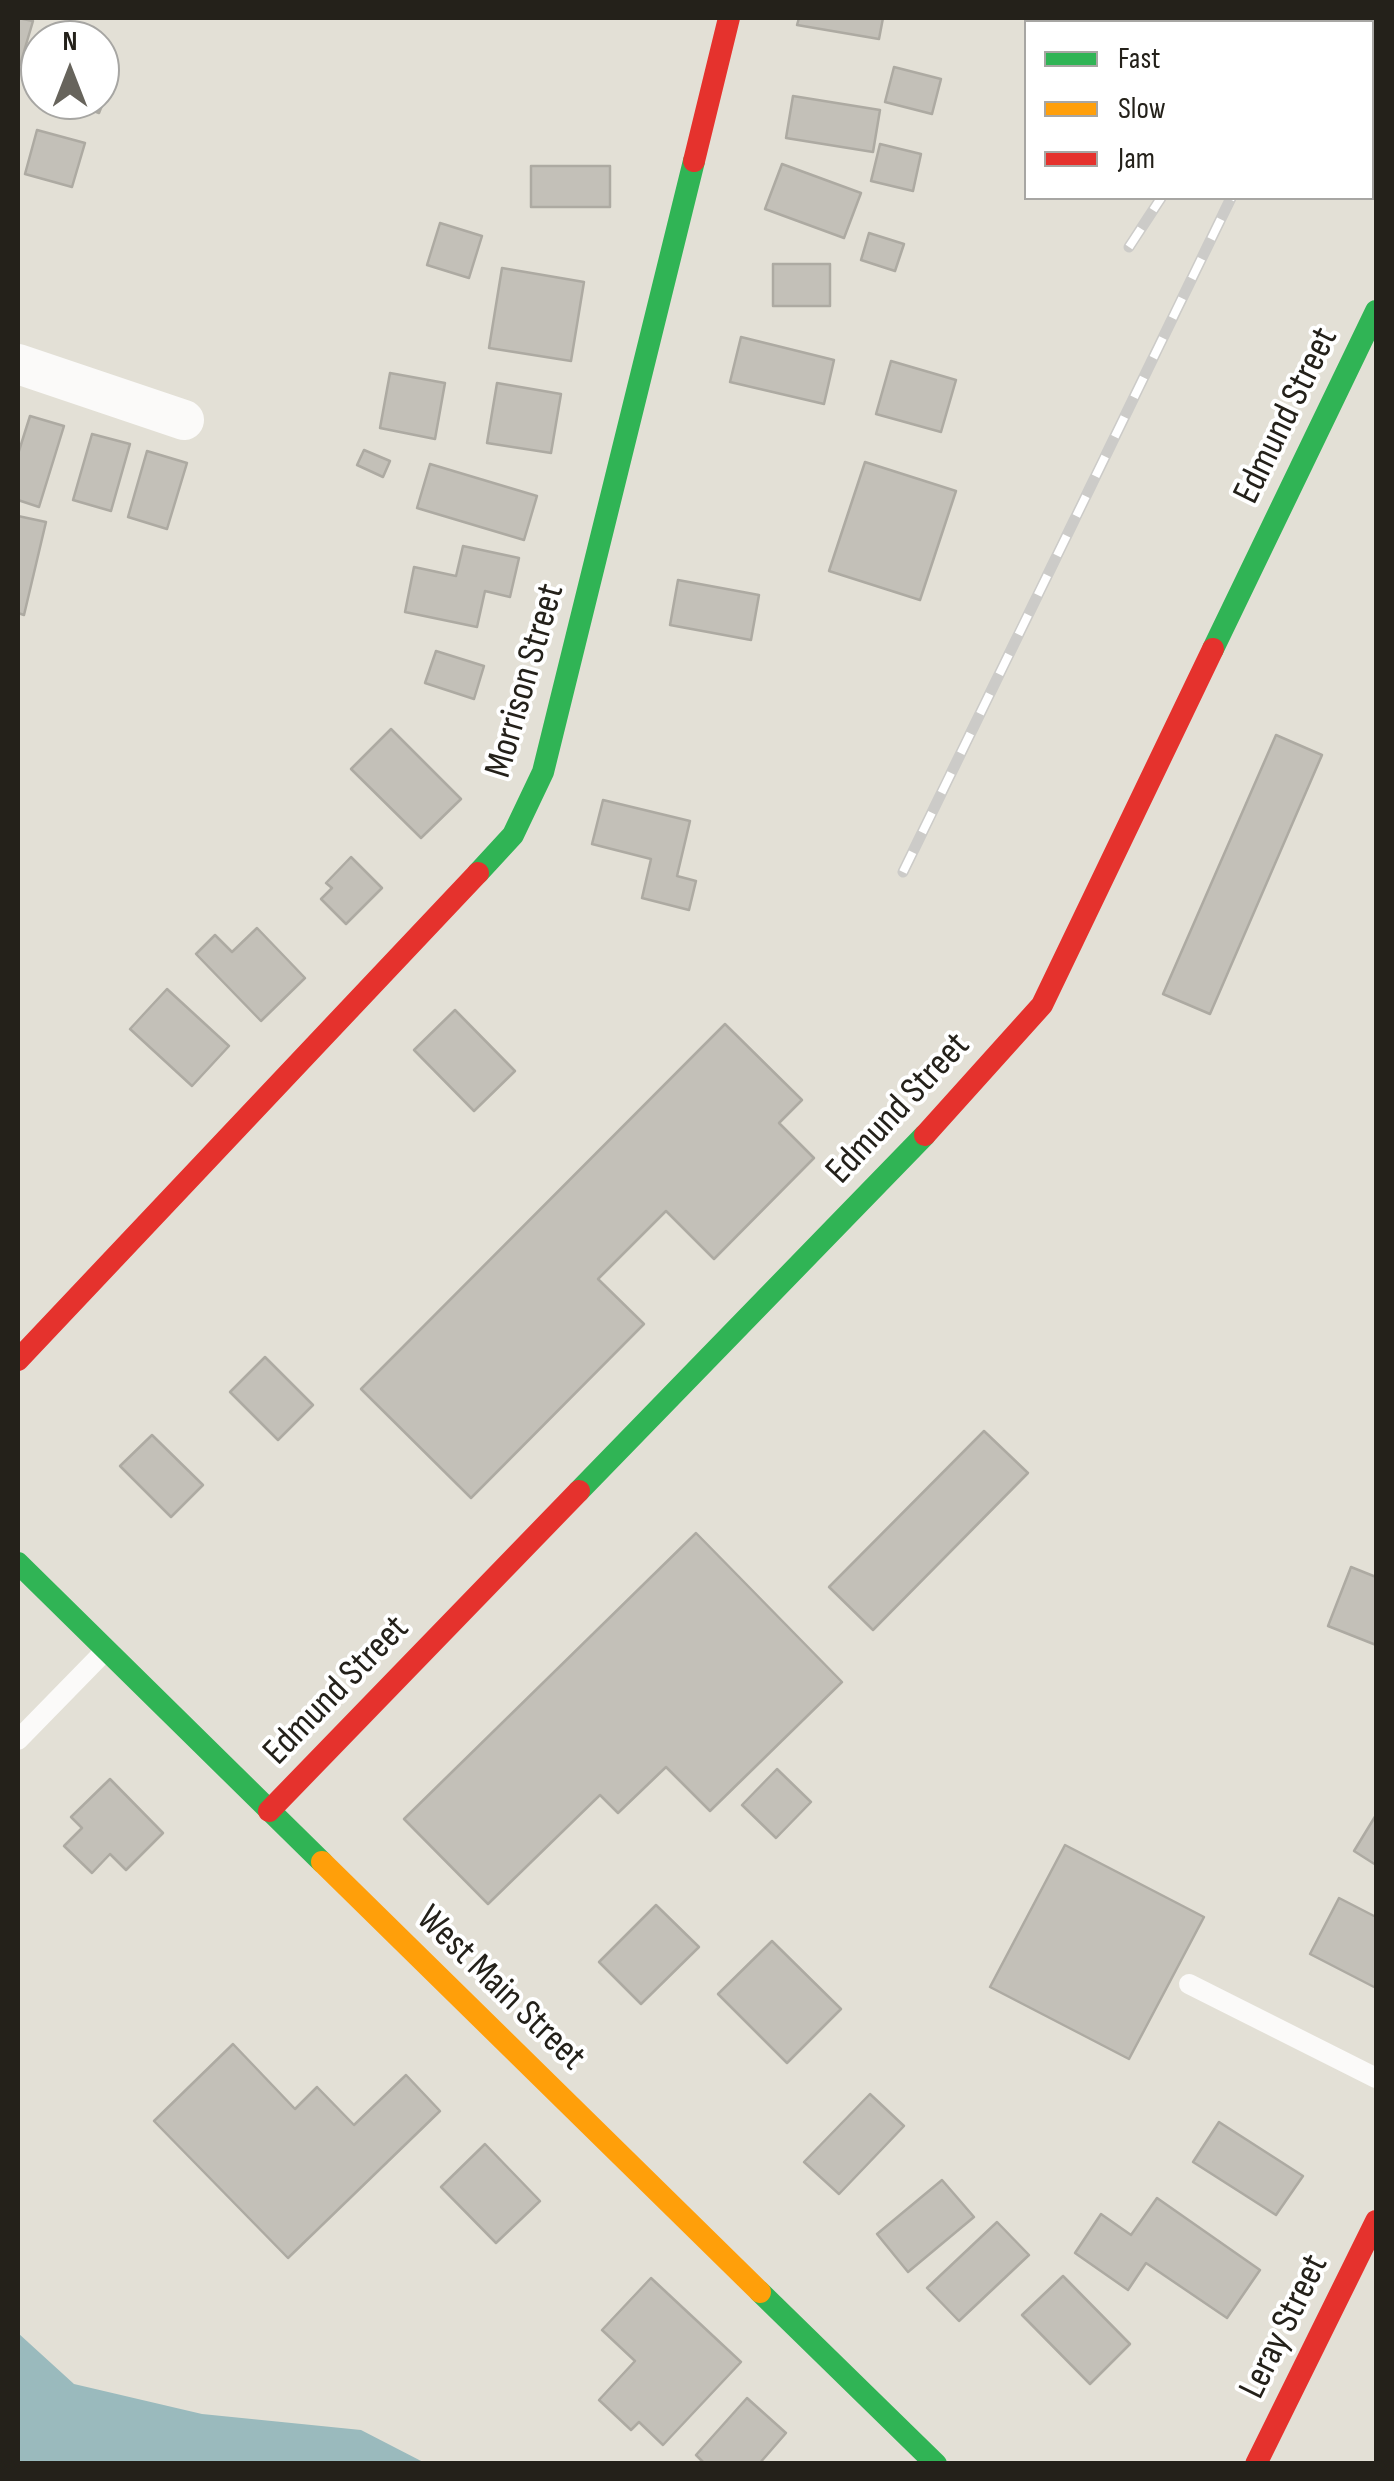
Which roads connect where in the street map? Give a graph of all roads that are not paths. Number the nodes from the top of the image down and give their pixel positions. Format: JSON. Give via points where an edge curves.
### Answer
{"nodes":[{"id":1,"x":729,"y":18,"type":"edge"},
{"id":2,"x":1376,"y":311,"type":"edge"},
{"id":3,"x":18,"y":364,"type":"edge"},
{"id":4,"x":184,"y":420,"type":"dead end"},
{"id":5,"x":18,"y":1360,"type":"edge"},
{"id":6,"x":18,"y":1563,"type":"edge"},
{"id":7,"x":106,"y":1650,"type":"junction"},
{"id":8,"x":18,"y":1740,"type":"edge"},
{"id":9,"x":268,"y":1811,"type":"junction"},
{"id":10,"x":1189,"y":1984,"type":"dead end"},
{"id":11,"x":1376,"y":2078,"type":"edge"},
{"id":12,"x":1376,"y":2221,"type":"edge"},
{"id":13,"x":936,"y":2464,"type":"edge"},
{"id":14,"x":1256,"y":2464,"type":"edge"}],
"edges":[{"from":1,"to":5,"type":"street","name":"Morrison Street","via":[[543,772],[513,835]]},
{"from":2,"to":9,"type":"street","name":"Edmund Street","via":[[1042,1006]]},
{"from":3,"to":4,"type":"street"},
{"from":6,"to":7,"type":"street","name":"West Main Street"},
{"from":7,"to":8,"type":"lane"},
{"from":7,"to":9,"type":"street","name":"West Main Street"},
{"from":9,"to":13,"type":"street","name":"West Main Street"},
{"from":10,"to":11,"type":"lane"},
{"from":12,"to":14,"type":"street","name":"Leray Street"}]}
